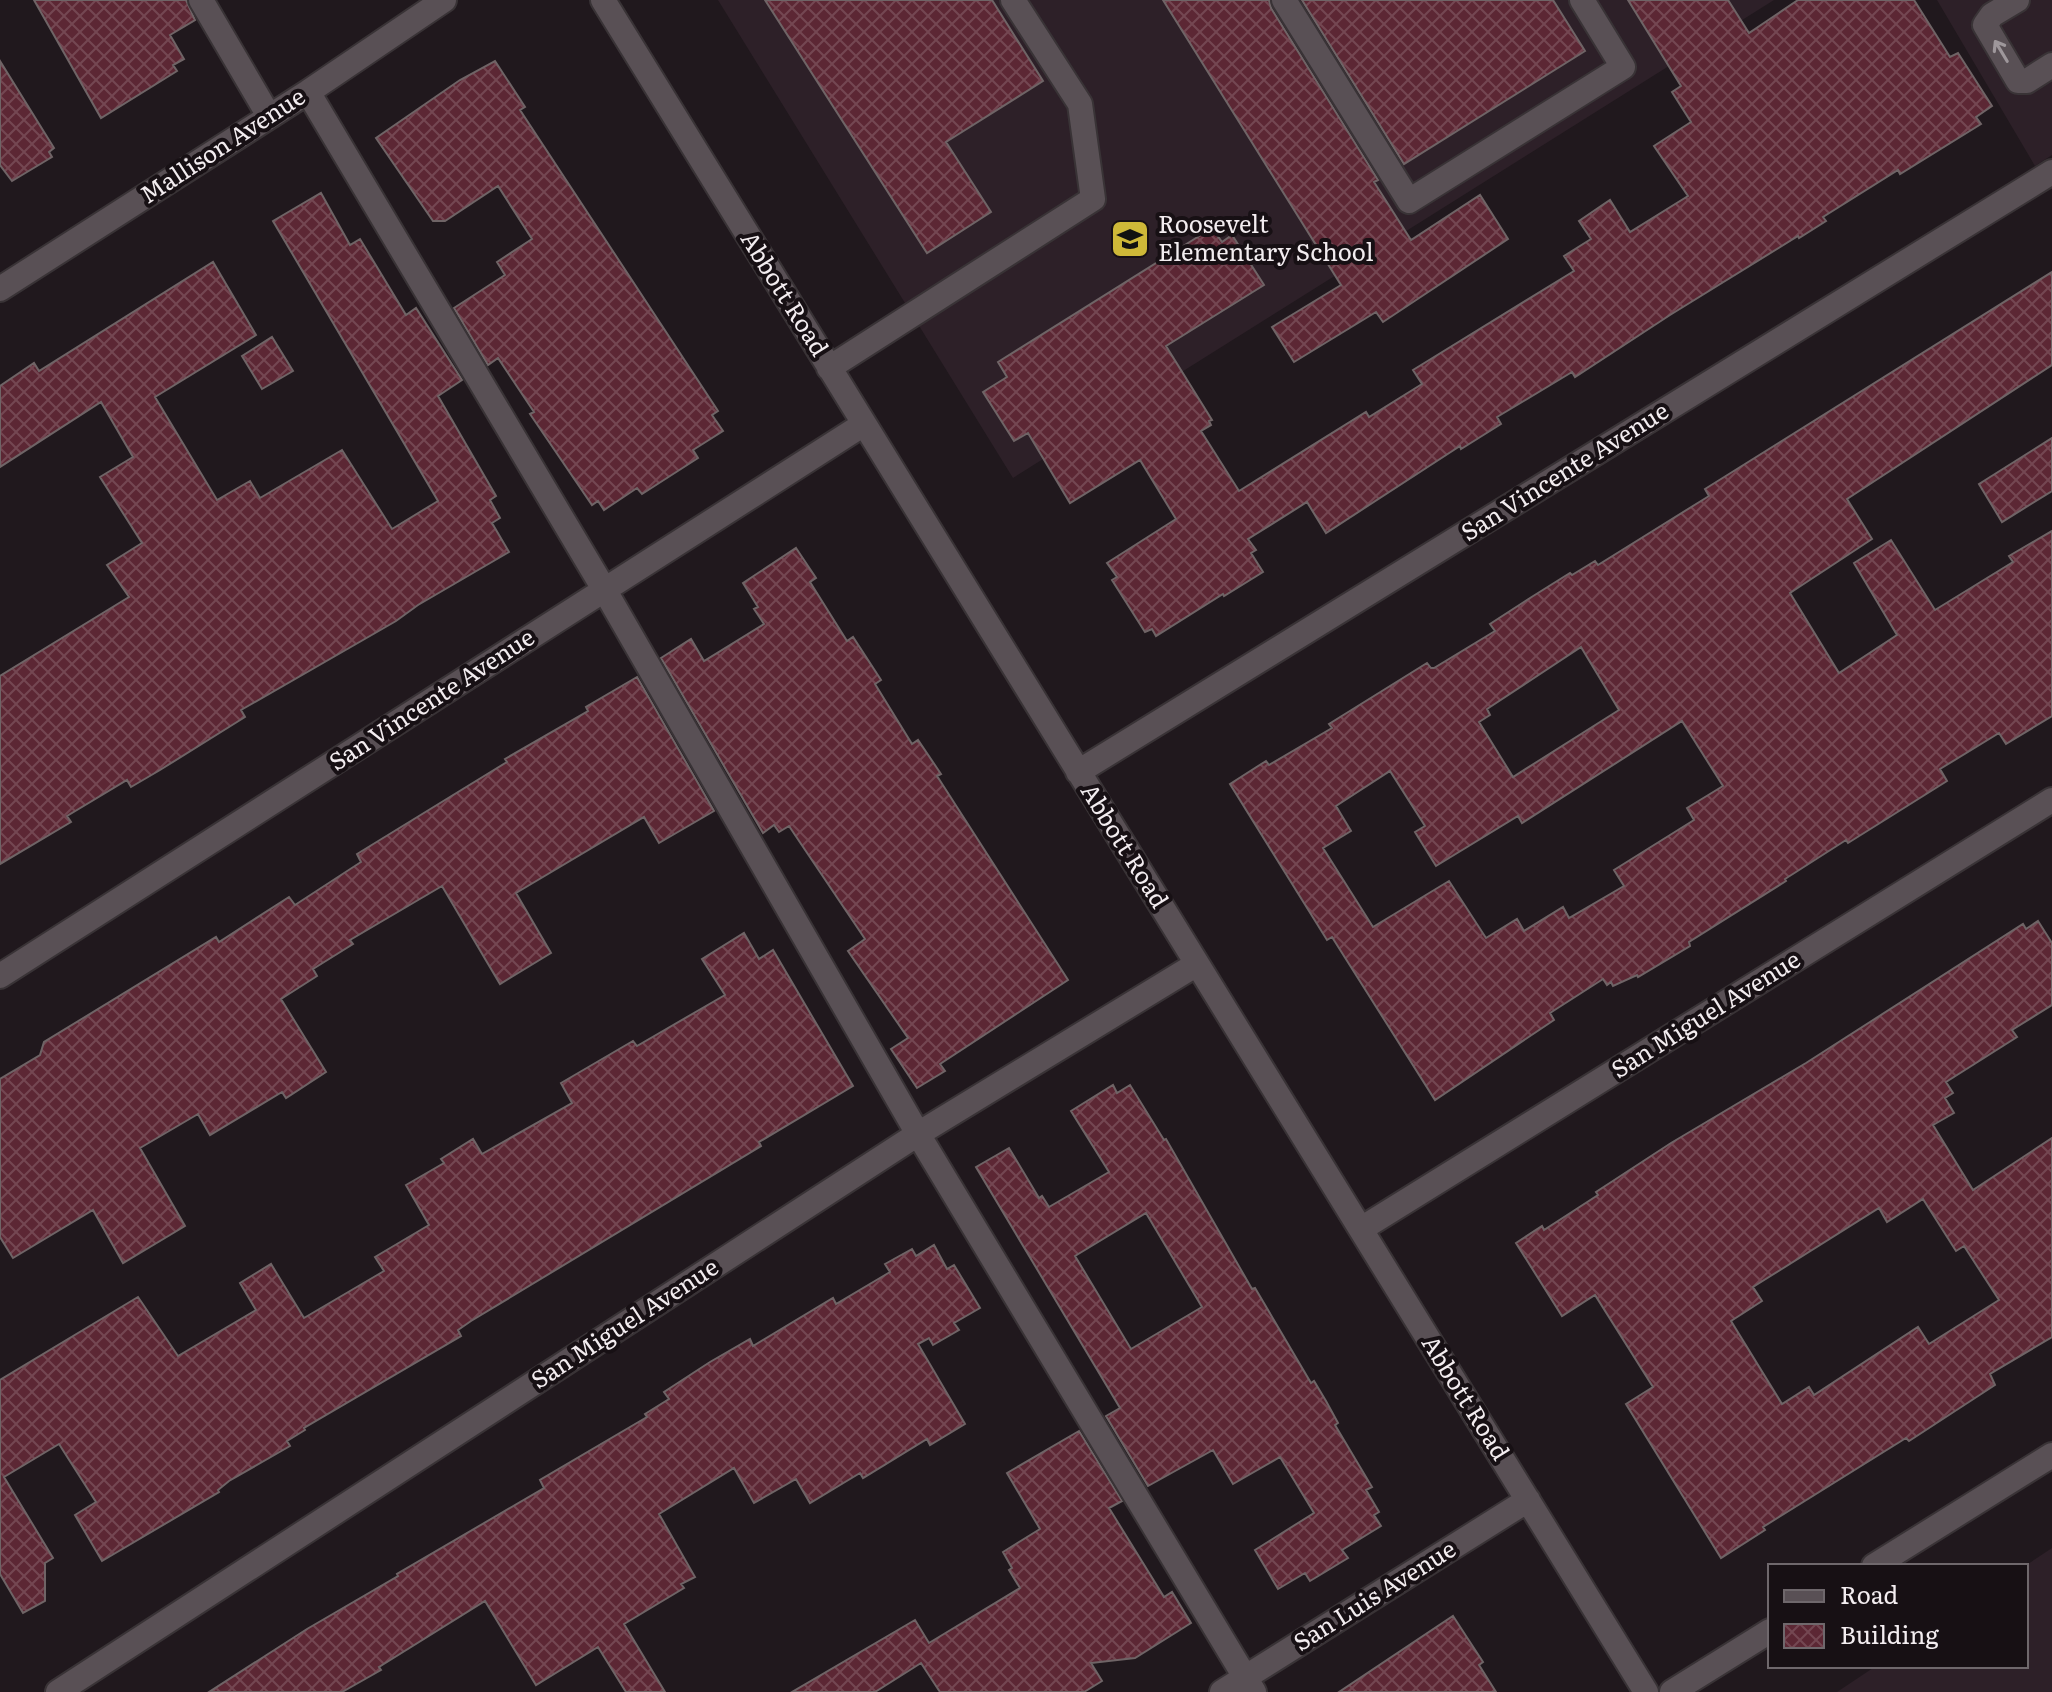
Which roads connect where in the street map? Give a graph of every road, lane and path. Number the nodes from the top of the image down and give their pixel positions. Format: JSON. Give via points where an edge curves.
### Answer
{"nodes":[{"id":1,"x":201,"y":0,"type":"edge"},
{"id":2,"x":444,"y":0,"type":"edge"},
{"id":3,"x":603,"y":0,"type":"edge"},
{"id":4,"x":1013,"y":0,"type":"edge"},
{"id":5,"x":1284,"y":0,"type":"edge"},
{"id":6,"x":1582,"y":0,"type":"edge"},
{"id":7,"x":2017,"y":0,"type":"edge"},
{"id":8,"x":2052,"y":65,"type":"edge"},
{"id":9,"x":308,"y":92,"type":"junction"},
{"id":10,"x":269,"y":116,"type":"junction"},
{"id":11,"x":2052,"y":172,"type":"edge"},
{"id":12,"x":0,"y":289,"type":"edge"},
{"id":13,"x":829,"y":368,"type":"junction"},
{"id":14,"x":864,"y":424,"type":"junction"},
{"id":15,"x":604,"y":589,"type":"junction"},
{"id":16,"x":1078,"y":772,"type":"junction"},
{"id":17,"x":2052,"y":800,"type":"edge"},
{"id":18,"x":1197,"y":964,"type":"junction"},
{"id":19,"x":0,"y":976,"type":"edge"},
{"id":20,"x":918,"y":1134,"type":"junction"},
{"id":21,"x":1361,"y":1229,"type":"junction"},
{"id":22,"x":2052,"y":1455,"type":"edge"},
{"id":23,"x":1528,"y":1500,"type":"junction"},
{"id":24,"x":1877,"y":1564,"type":"edge"},
{"id":25,"x":1768,"y":1632,"type":"edge"},
{"id":26,"x":1249,"y":1685,"type":"edge"},
{"id":27,"x":58,"y":1692,"type":"edge"},
{"id":28,"x":1222,"y":1692,"type":"edge"},
{"id":29,"x":1646,"y":1692,"type":"edge"},
{"id":30,"x":1672,"y":1692,"type":"edge"}],
"edges":[{"from":1,"to":10,"type":"street"},
{"from":2,"to":9,"type":"street","name":"Mallison Avenue"},
{"from":3,"to":13,"type":"street","name":"Abbott Road"},
{"from":4,"to":13,"type":"street","via":[[1080,104],[1093,199]]},
{"from":5,"to":6,"type":"street","via":[[1409,201],[1623,67]]},
{"from":8,"to":7,"type":"street","one_way":true,"via":[[2018,81],[1985,25]]},
{"from":9,"to":10,"type":"street","name":"Mallison Avenue"},
{"from":9,"to":15,"type":"street"},
{"from":10,"to":12,"type":"street","name":"Mallison Avenue"},
{"from":11,"to":16,"type":"street","name":"San Vincente Avenue"},
{"from":13,"to":14,"type":"street","name":"Abbott Road"},
{"from":14,"to":15,"type":"street","name":"San Vincente Avenue"},
{"from":14,"to":16,"type":"street","name":"Abbott Road"},
{"from":15,"to":19,"type":"street","name":"San Vincente Avenue"},
{"from":15,"to":20,"type":"street"},
{"from":16,"to":18,"type":"street","name":"Abbott Road"},
{"from":17,"to":21,"type":"street","name":"San Miguel Avenue"},
{"from":18,"to":20,"type":"street","name":"San Miguel Avenue"},
{"from":18,"to":21,"type":"street","name":"Abbott Road"},
{"from":20,"to":26,"type":"street"},
{"from":20,"to":27,"type":"street","name":"San Miguel Avenue"},
{"from":21,"to":23,"type":"street","name":"Abbott Road"},
{"from":22,"to":24,"type":"street"},
{"from":23,"to":26,"type":"street","name":"San Luis Avenue"},
{"from":23,"to":29,"type":"street","name":"Abbott Road"},
{"from":25,"to":30,"type":"street"},
{"from":26,"to":28,"type":"street","name":"San Luis Avenue"}]}
